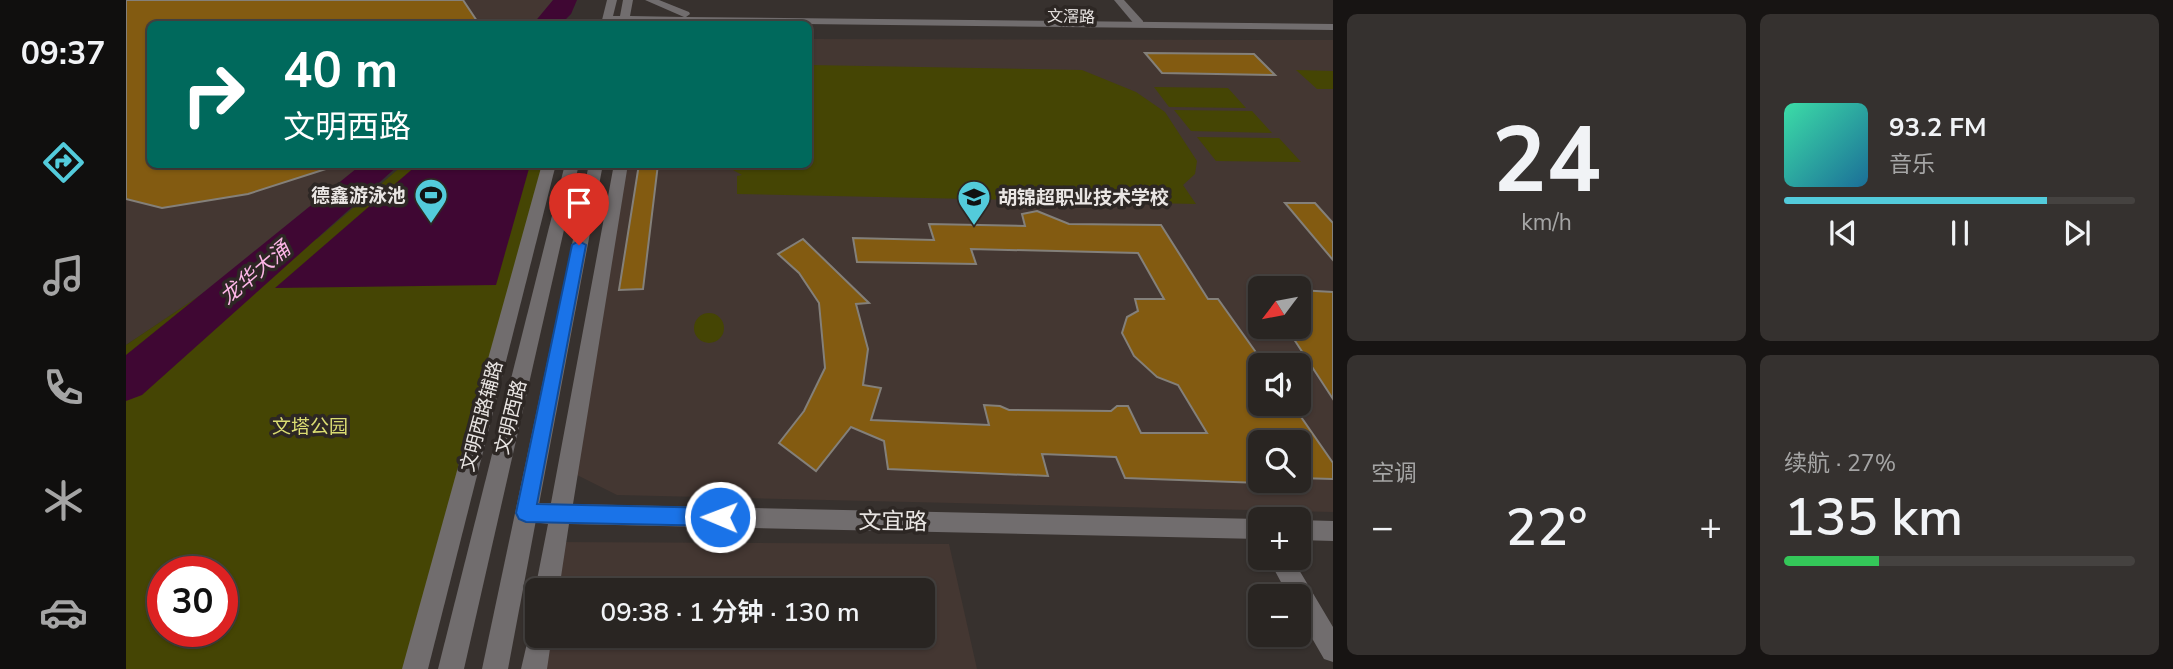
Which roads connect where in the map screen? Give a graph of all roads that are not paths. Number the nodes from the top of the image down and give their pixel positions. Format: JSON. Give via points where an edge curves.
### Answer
{"nodes":[{"id":1,"x":612,"y":0,"type":"edge"},
{"id":2,"x":628,"y":0,"type":"edge"},
{"id":3,"x":650,"y":0,"type":"edge"},
{"id":4,"x":1119,"y":0,"type":"edge"},
{"id":5,"x":712,"y":20,"type":"junction"},
{"id":6,"x":606,"y":21,"type":"edge"},
{"id":7,"x":624,"y":21,"type":"edge"},
{"id":8,"x":668,"y":21,"type":"edge"},
{"id":9,"x":1139,"y":23,"type":"junction"},
{"id":10,"x":1333,"y":27,"type":"edge"},
{"id":11,"x":812,"y":29,"type":"edge"},
{"id":12,"x":1333,"y":35,"type":"edge"},
{"id":13,"x":548,"y":168,"type":"edge"},
{"id":14,"x":571,"y":168,"type":"edge"},
{"id":15,"x":595,"y":168,"type":"edge"},
{"id":16,"x":620,"y":168,"type":"edge"},
{"id":17,"x":526,"y":513,"type":"junction"},
{"id":18,"x":558,"y":514,"type":"junction"},
{"id":19,"x":1248,"y":529,"type":"edge"},
{"id":20,"x":1311,"y":530,"type":"edge"},
{"id":21,"x":1333,"y":531,"type":"edge"},
{"id":22,"x":1286,"y":570,"type":"edge"},
{"id":23,"x":549,"y":578,"type":"edge"},
{"id":24,"x":538,"y":648,"type":"edge"},
{"id":25,"x":1333,"y":650,"type":"edge"},
{"id":26,"x":415,"y":669,"type":"edge"},
{"id":27,"x":451,"y":669,"type":"edge"},
{"id":28,"x":495,"y":669,"type":"edge"},
{"id":29,"x":534,"y":669,"type":"edge"}],
"edges":[{"from":1,"to":6,"type":"street"},
{"from":2,"to":7,"type":"street"},
{"from":3,"to":5,"type":"street"},
{"from":4,"to":9,"type":"street"},
{"from":5,"to":8,"type":"street","name":"文滘路"},
{"from":5,"to":9,"type":"street","name":"文滘路"},
{"from":9,"to":10,"type":"street","name":"文滘路"},
{"from":11,"to":12,"type":"street","name":"文滘路"},
{"from":13,"to":26,"type":"street","name":"文明西路辅路"},
{"from":14,"to":27,"type":"street","name":"文明西路"},
{"from":15,"to":17,"type":"street","name":"文明西路"},
{"from":16,"to":18,"type":"street"},
{"from":17,"to":18,"type":"street","name":"文宜路"},
{"from":17,"to":28,"type":"street","name":"文明西路"},
{"from":18,"to":19,"type":"street","name":"文宜路"},
{"from":18,"to":23,"type":"street"},
{"from":20,"to":21,"type":"street"},
{"from":22,"to":25,"type":"street"},
{"from":24,"to":29,"type":"street"}]}
